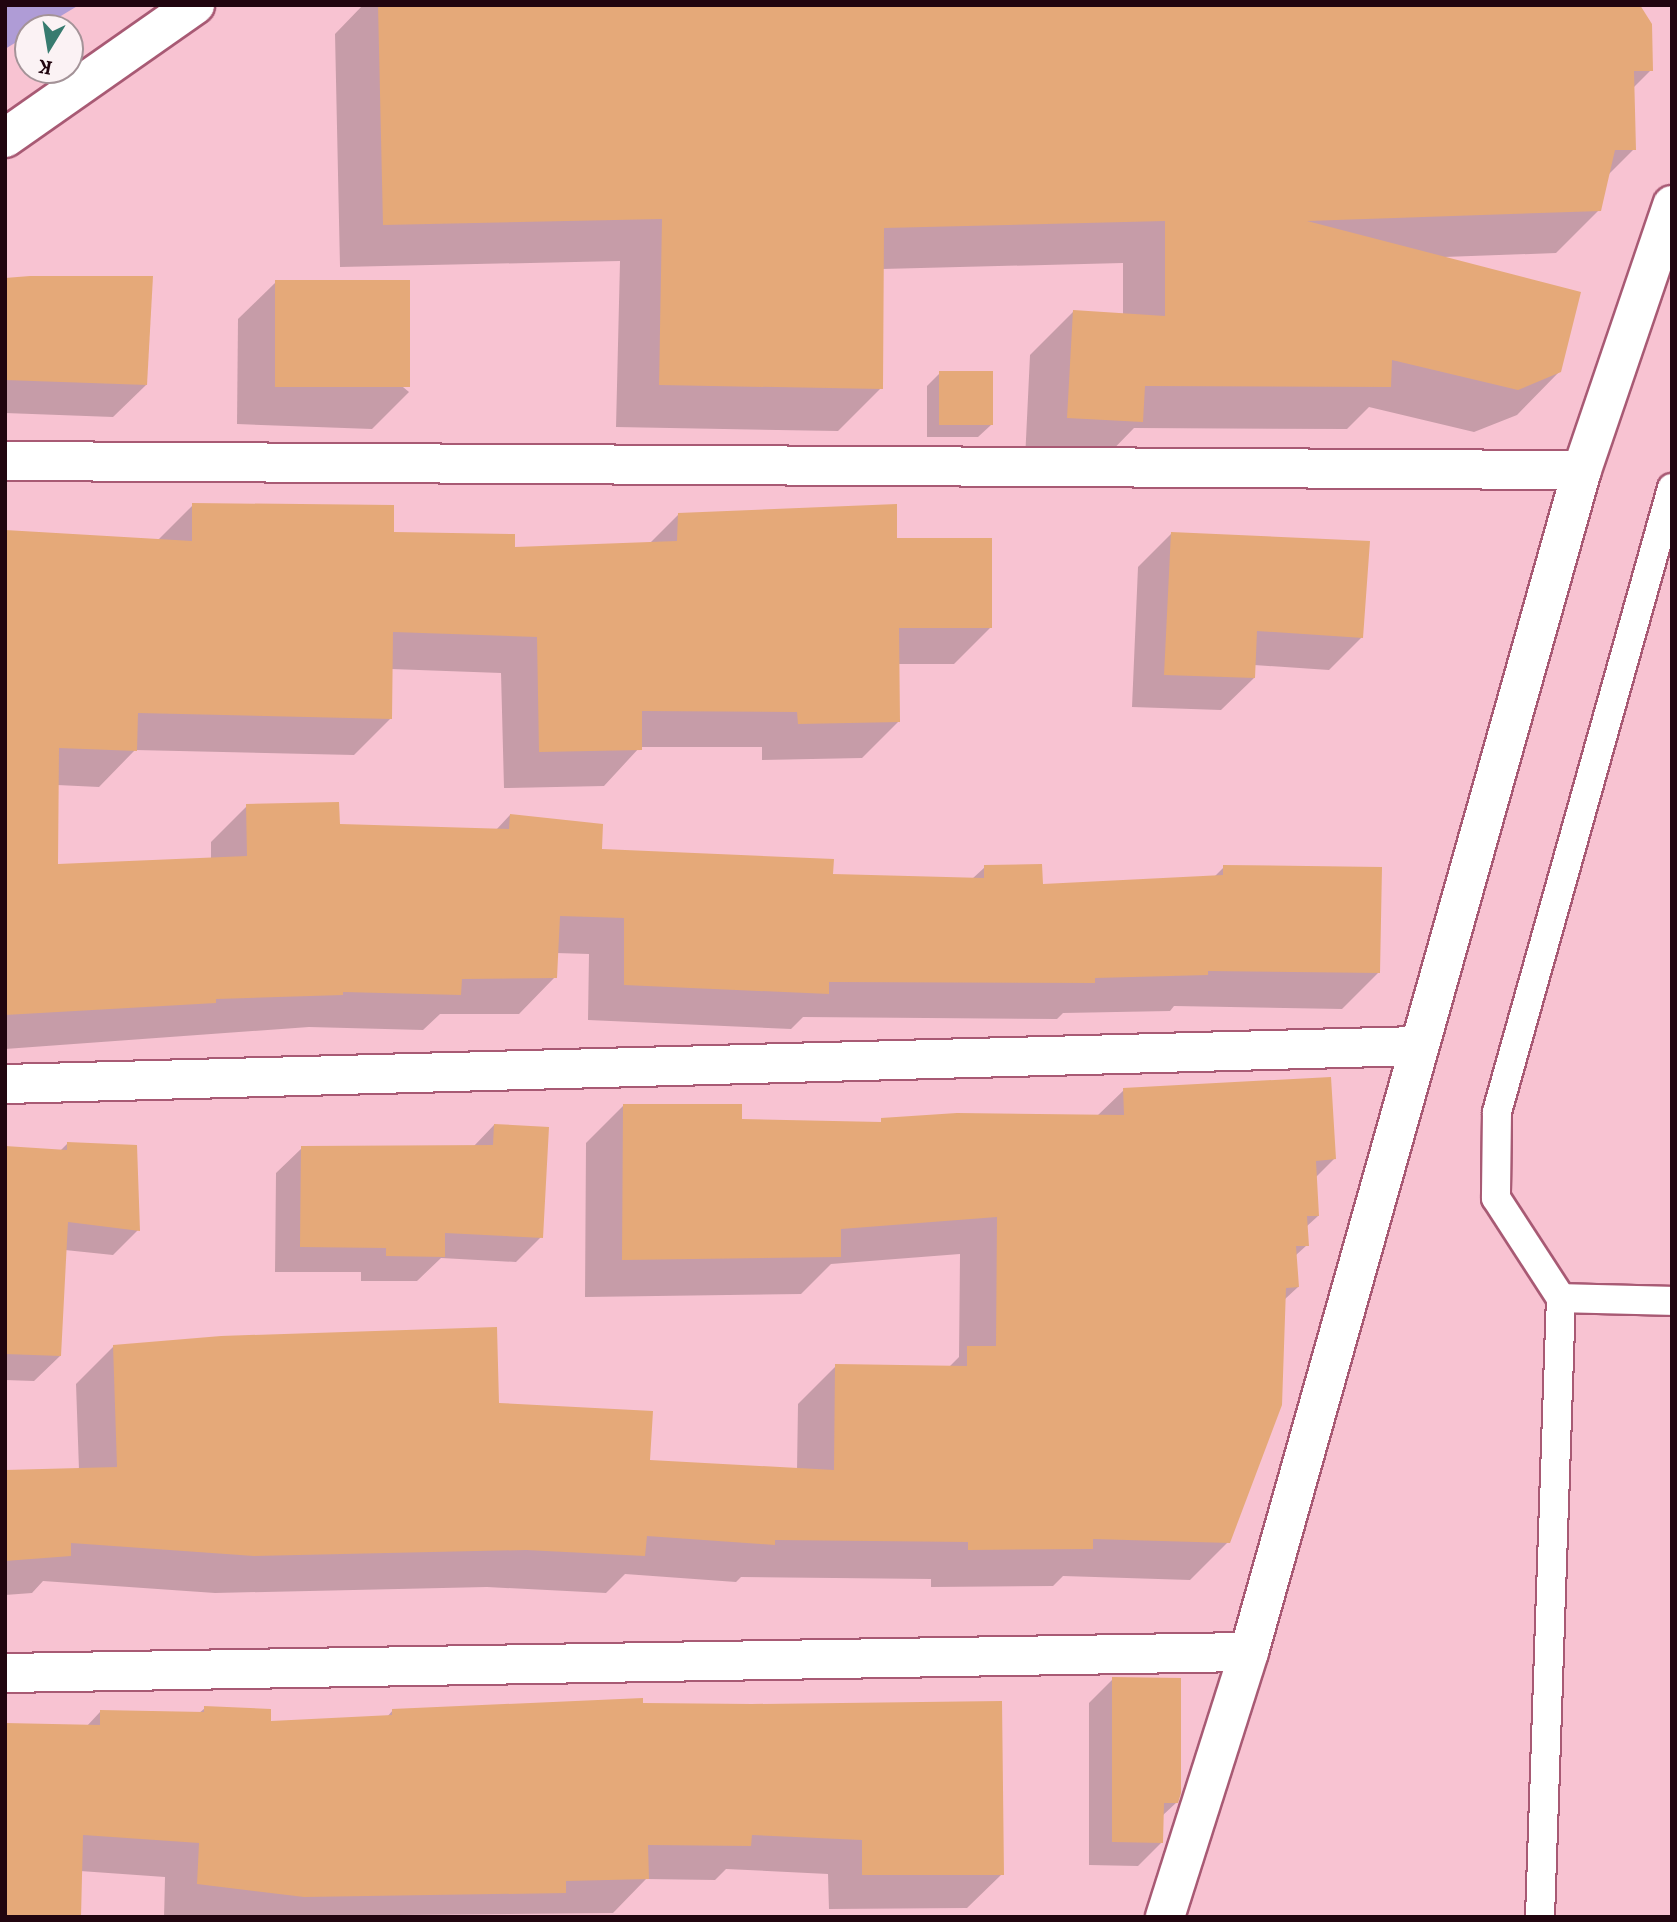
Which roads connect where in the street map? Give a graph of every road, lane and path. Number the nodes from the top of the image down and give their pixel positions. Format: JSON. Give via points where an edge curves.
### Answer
{"nodes":[{"id":1,"x":195,"y":5,"type":"edge"},
{"id":2,"x":5,"y":138,"type":"edge"},
{"id":3,"x":1672,"y":205,"type":"edge"},
{"id":4,"x":5,"y":461,"type":"edge"},
{"id":5,"x":1581,"y":470,"type":"junction"},
{"id":6,"x":1672,"y":488,"type":"edge"},
{"id":7,"x":1418,"y":1046,"type":"junction"},
{"id":8,"x":5,"y":1084,"type":"edge"},
{"id":9,"x":1561,"y":1298,"type":"junction"},
{"id":10,"x":1672,"y":1301,"type":"edge"},
{"id":11,"x":1249,"y":1653,"type":"junction"},
{"id":12,"x":5,"y":1673,"type":"edge"},
{"id":13,"x":1165,"y":1917,"type":"edge"},
{"id":14,"x":1540,"y":1917,"type":"edge"}],
"edges":[{"from":1,"to":2,"type":"street"},
{"from":3,"to":5,"type":"street"},
{"from":4,"to":5,"type":"street"},
{"from":5,"to":7,"type":"street"},
{"from":6,"to":9,"type":"lane","via":[[1497,1112],[1496,1198]]},
{"from":7,"to":8,"type":"street"},
{"from":7,"to":11,"type":"street"},
{"from":9,"to":10,"type":"lane"},
{"from":9,"to":14,"type":"lane"},
{"from":11,"to":12,"type":"street"},
{"from":11,"to":13,"type":"street"}]}
